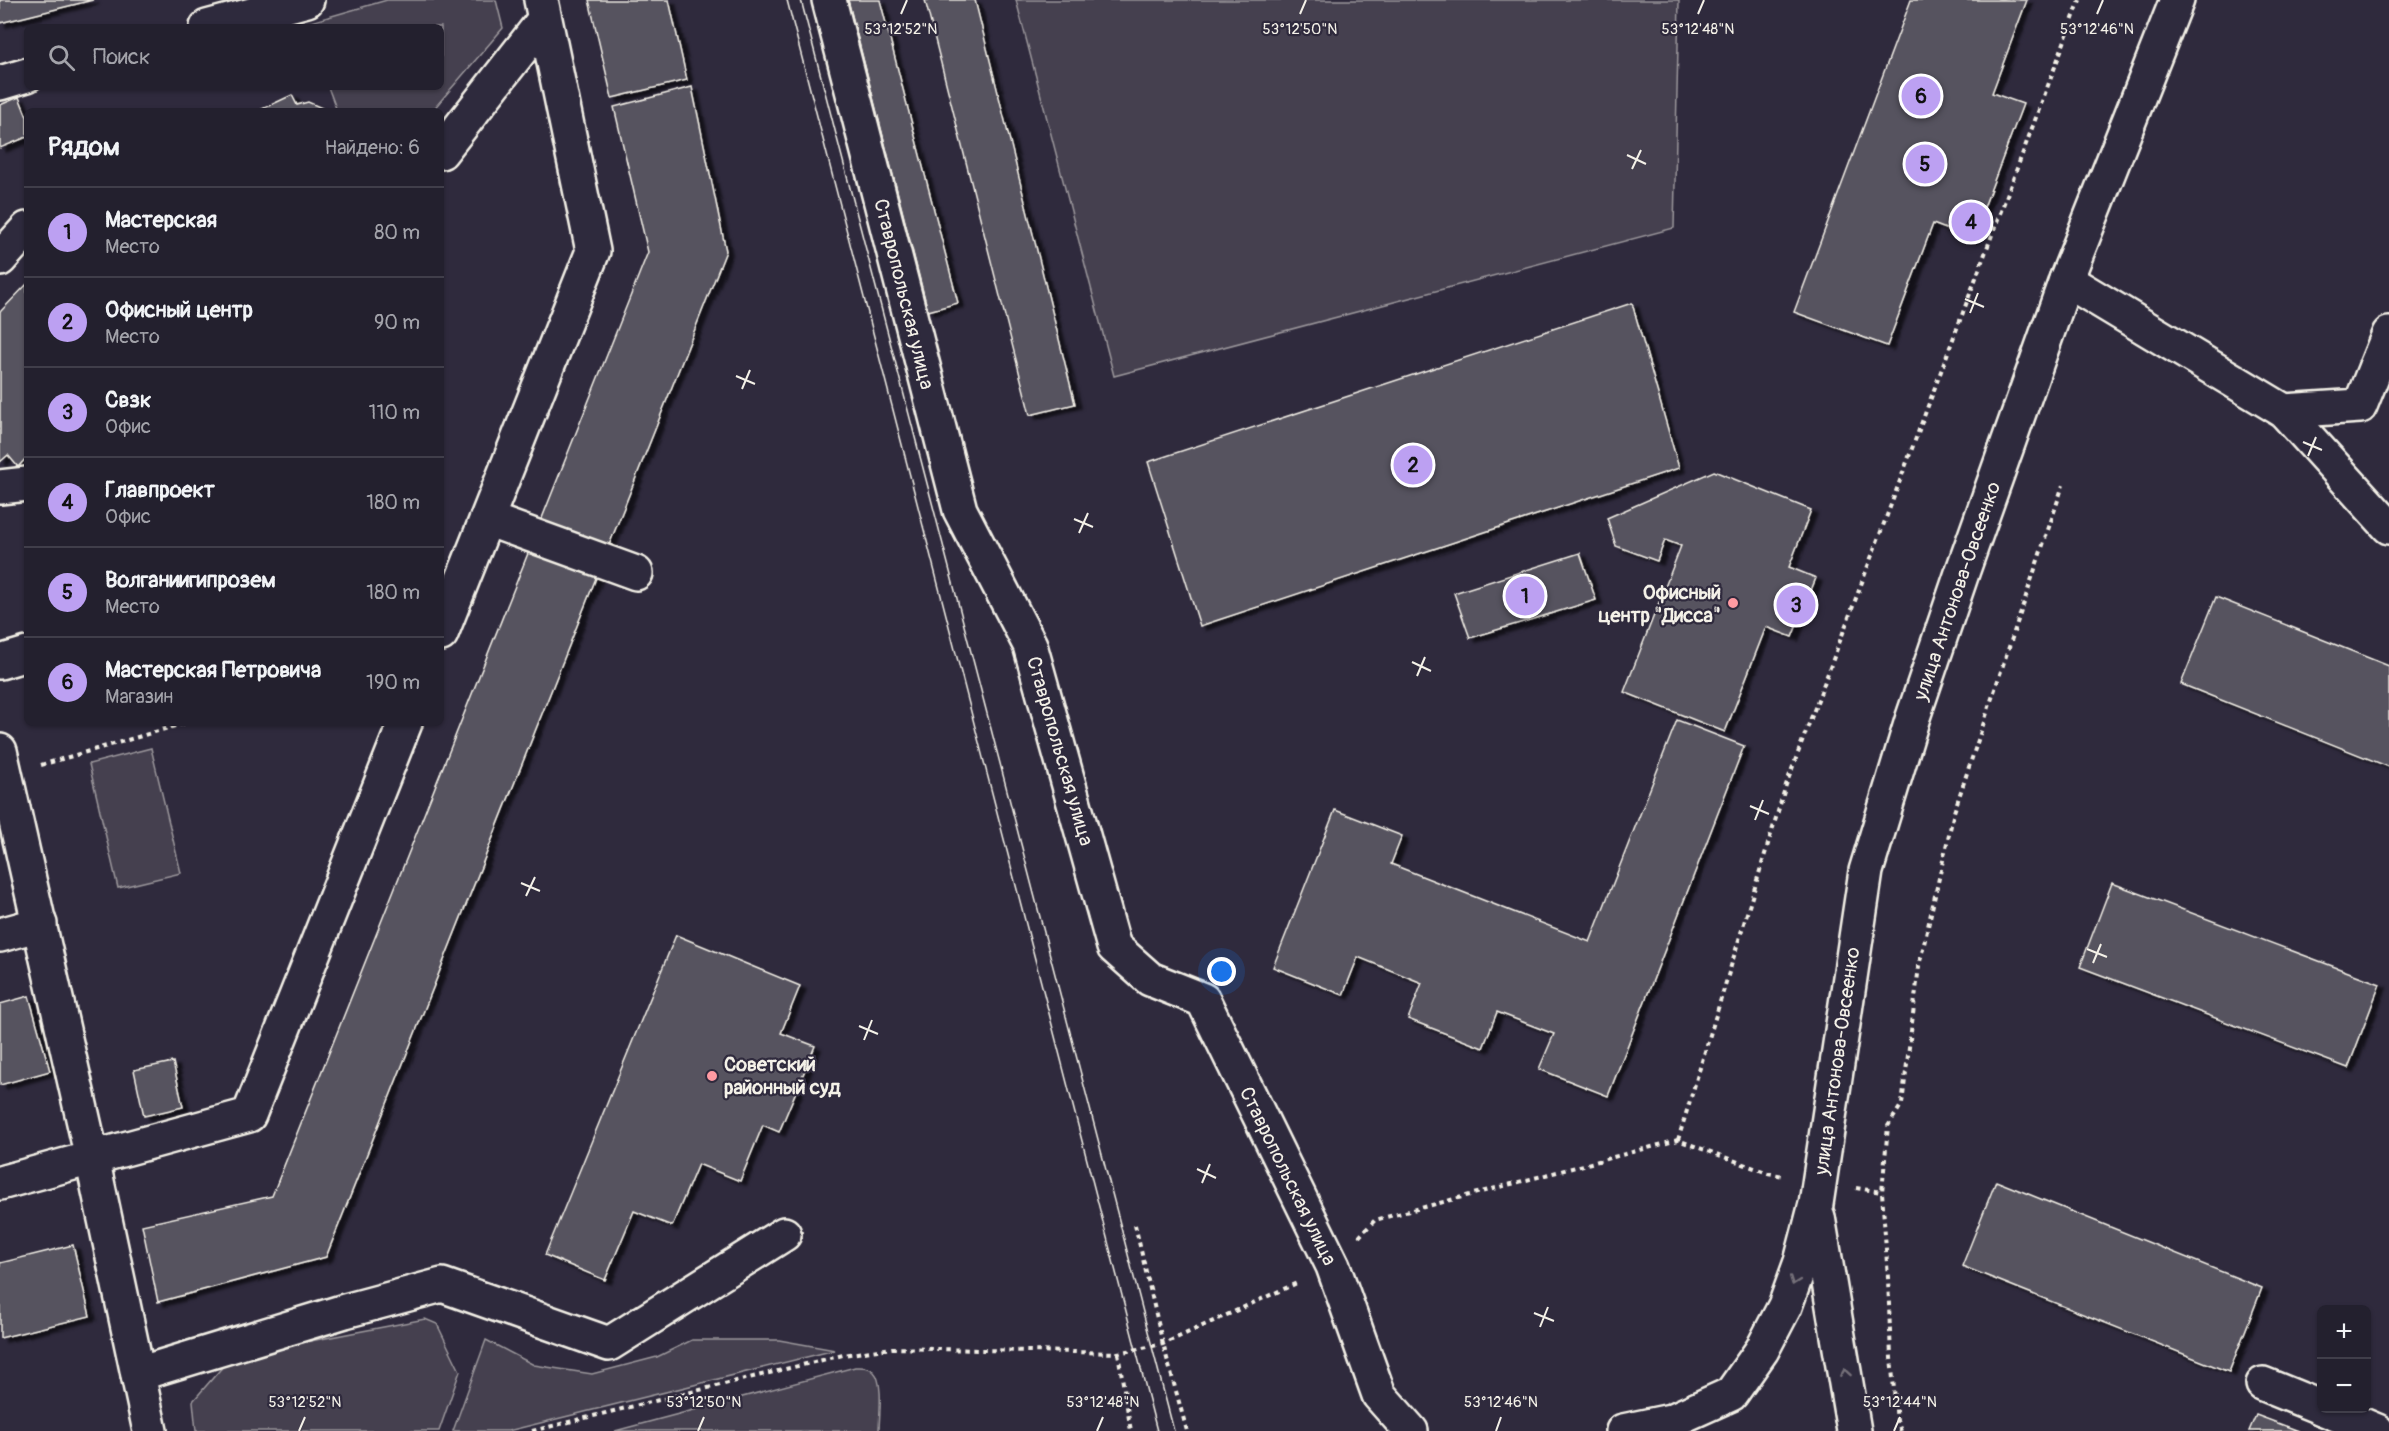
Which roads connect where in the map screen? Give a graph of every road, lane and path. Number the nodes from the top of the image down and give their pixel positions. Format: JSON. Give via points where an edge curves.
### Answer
{"nodes":[{"id":1,"x":307,"y":0,"type":"edge"},
{"id":2,"x":829,"y":0,"type":"edge"},
{"id":3,"x":2080,"y":0,"type":"edge"},
{"id":4,"x":2178,"y":0,"type":"edge"},
{"id":5,"x":542,"y":10,"type":"edge"},
{"id":6,"x":218,"y":24,"type":"edge"},
{"id":7,"x":24,"y":76,"type":"edge"},
{"id":8,"x":0,"y":83,"type":"edge"},
{"id":9,"x":444,"y":149,"type":"edge"},
{"id":10,"x":24,"y":233,"type":"edge"},
{"id":11,"x":0,"y":259,"type":"edge"},
{"id":12,"x":2066,"y":280,"type":"junction"},
{"id":13,"x":2389,"y":334,"type":"edge"},
{"id":14,"x":2284,"y":411,"type":"junction"},
{"id":15,"x":24,"y":484,"type":"edge"},
{"id":16,"x":2063,"y":485,"type":"dead end"},
{"id":17,"x":0,"y":487,"type":"edge"},
{"id":18,"x":487,"y":519,"type":"junction"},
{"id":19,"x":2389,"y":526,"type":"edge"},
{"id":20,"x":636,"y":573,"type":"dead end"},
{"id":21,"x":444,"y":626,"type":"edge"},
{"id":22,"x":24,"y":655,"type":"edge"},
{"id":23,"x":0,"y":662,"type":"edge"},
{"id":24,"x":172,"y":726,"type":"edge"},
{"id":25,"x":404,"y":726,"type":"edge"},
{"id":26,"x":3,"y":763,"type":"edge"},
{"id":27,"x":40,"y":924,"type":"junction"},
{"id":28,"x":0,"y":935,"type":"edge"},
{"id":29,"x":1678,"y":1140,"type":"junction"},
{"id":30,"x":92,"y":1158,"type":"junction"},
{"id":31,"x":0,"y":1182,"type":"edge"},
{"id":32,"x":1882,"y":1192,"type":"junction"},
{"id":33,"x":1817,"y":1194,"type":"junction"},
{"id":34,"x":1135,"y":1225,"type":"dead end"},
{"id":35,"x":784,"y":1234,"type":"dead end"},
{"id":36,"x":1333,"y":1266,"type":"junction"},
{"id":37,"x":1163,"y":1344,"type":"junction"},
{"id":38,"x":1118,"y":1353,"type":"junction"},
{"id":39,"x":138,"y":1374,"type":"junction"},
{"id":40,"x":2263,"y":1384,"type":"dead end"},
{"id":41,"x":2317,"y":1406,"type":"edge"},
{"id":42,"x":2334,"y":1413,"type":"edge"},
{"id":43,"x":150,"y":1431,"type":"edge"},
{"id":44,"x":532,"y":1431,"type":"edge"},
{"id":45,"x":1131,"y":1431,"type":"edge"},
{"id":46,"x":1187,"y":1431,"type":"edge"},
{"id":47,"x":1411,"y":1431,"type":"edge"},
{"id":48,"x":1623,"y":1431,"type":"edge"},
{"id":49,"x":1664,"y":1431,"type":"edge"},
{"id":50,"x":1685,"y":1431,"type":"edge"},
{"id":51,"x":1854,"y":1431,"type":"edge"},
{"id":52,"x":1901,"y":1431,"type":"edge"},
{"id":53,"x":2377,"y":1431,"type":"edge"}],
"edges":[{"from":1,"to":6,"type":"main road"},
{"from":2,"to":36,"type":"main road","name":"Ставропольская улица","via":[[960,510],[1030,645],[1114,947],[1150,979],[1203,1000]]},
{"from":3,"to":29,"type":"path","via":[[1786,785]]},
{"from":4,"to":12,"type":"main road","name":"улица Антонова-Овсеенко"},
{"from":5,"to":9,"type":"main road"},
{"from":5,"to":18,"type":"main road","via":[[593,251]]},
{"from":7,"to":8,"type":"main road"},
{"from":10,"to":11,"type":"main road"},
{"from":12,"to":14,"type":"main road"},
{"from":12,"to":33,"type":"main road","name":"улица Антонова-Овсеенко","via":[[1913,717],[1866,871]]},
{"from":13,"to":14,"type":"main road","via":[[2360,406]]},
{"from":14,"to":19,"type":"main road"},
{"from":15,"to":17,"type":"main road"},
{"from":16,"to":32,"type":"path","via":[[1954,812],[1920,966],[1902,1104],[1888,1126]]},
{"from":18,"to":20,"type":"main road"},
{"from":18,"to":21,"type":"main road"},
{"from":22,"to":23,"type":"main road"},
{"from":24,"to":26,"type":"path"},
{"from":25,"to":30,"type":"main road","via":[[249,1115]]},
{"from":26,"to":27,"type":"main road"},
{"from":27,"to":28,"type":"main road"},
{"from":27,"to":30,"type":"main road"},
{"from":29,"to":33,"type":"path"},
{"from":29,"to":36,"type":"path","via":[[1375,1220]]},
{"from":30,"to":31,"type":"main road"},
{"from":30,"to":39,"type":"main road"},
{"from":32,"to":33,"type":"path"},
{"from":32,"to":52,"type":"path","via":[[1891,1358]]},
{"from":33,"to":48,"type":"main road","name":"улица Антонова-Овсеенко","one_way":true,"via":[[1801,1262],[1785,1306],[1762,1350],[1731,1394],[1671,1420]]},
{"from":51,"to":33,"type":"main road","name":"улица Антонова-Овсеенко","one_way":true},
{"from":34,"to":37,"type":"path"},
{"from":35,"to":39,"type":"main road","via":[[609,1344],[442,1286]]},
{"from":36,"to":37,"type":"path"},
{"from":36,"to":47,"type":"main road","name":"Ставропольская улица","via":[[1379,1395]]},
{"from":37,"to":38,"type":"path"},
{"from":37,"to":46,"type":"path"},
{"from":38,"to":44,"type":"path","via":[[892,1348],[843,1355]]},
{"from":38,"to":45,"type":"path"},
{"from":39,"to":43,"type":"main road"},
{"from":40,"to":41,"type":"main road"},
{"from":42,"to":53,"type":"main road"},
{"from":49,"to":50,"type":"main road"}]}
